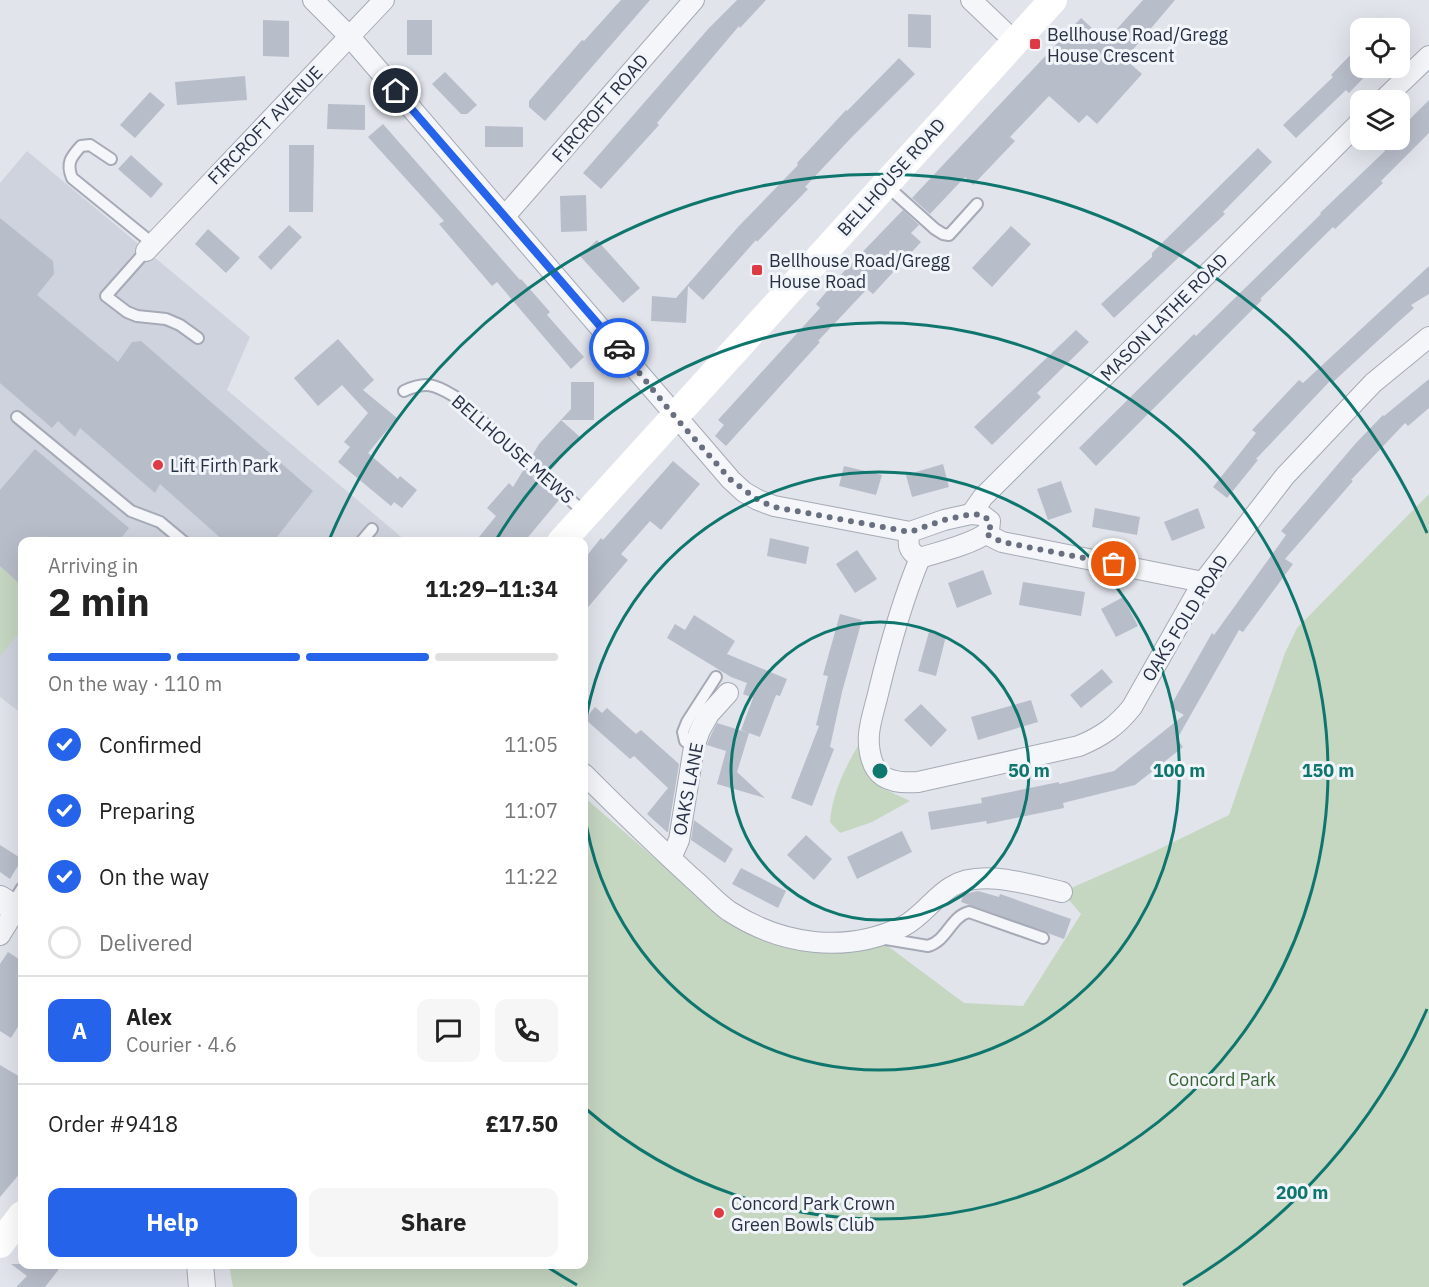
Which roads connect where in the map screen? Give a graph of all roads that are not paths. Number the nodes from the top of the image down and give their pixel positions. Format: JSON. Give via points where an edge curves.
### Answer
{"nodes":[{"id":1,"x":314,"y":0,"type":"edge"},
{"id":2,"x":384,"y":0,"type":"edge"},
{"id":3,"x":694,"y":0,"type":"edge"},
{"id":4,"x":970,"y":0,"type":"edge"},
{"id":5,"x":1053,"y":0,"type":"edge"},
{"id":6,"x":350,"y":37,"type":"junction"},
{"id":7,"x":1014,"y":41,"type":"junction"},
{"id":8,"x":1429,"y":56,"type":"edge"},
{"id":9,"x":1393,"y":90,"type":"edge"},
{"id":10,"x":1350,"y":132,"type":"edge"},
{"id":11,"x":111,"y":159,"type":"dead end"},
{"id":12,"x":885,"y":184,"type":"junction"},
{"id":13,"x":977,"y":204,"type":"dead end"},
{"id":14,"x":505,"y":216,"type":"junction"},
{"id":15,"x":149,"y":247,"type":"junction"},
{"id":16,"x":1429,"y":337,"type":"edge"},
{"id":17,"x":198,"y":338,"type":"dead end"},
{"id":18,"x":404,"y":391,"type":"dead end"},
{"id":19,"x":17,"y":417,"type":"dead end"},
{"id":20,"x":675,"y":417,"type":"junction"},
{"id":21,"x":586,"y":513,"type":"junction"},
{"id":22,"x":972,"y":514,"type":"junction"},
{"id":23,"x":372,"y":529,"type":"dead end"},
{"id":24,"x":910,"y":532,"type":"junction"},
{"id":25,"x":986,"y":534,"type":"junction"},
{"id":26,"x":178,"y":537,"type":"edge"},
{"id":27,"x":365,"y":537,"type":"edge"},
{"id":28,"x":565,"y":537,"type":"edge"},
{"id":29,"x":920,"y":558,"type":"junction"},
{"id":30,"x":1203,"y":582,"type":"junction"},
{"id":31,"x":716,"y":676,"type":"dead end"},
{"id":32,"x":728,"y":693,"type":"dead end"},
{"id":33,"x":694,"y":747,"type":"junction"},
{"id":34,"x":588,"y":778,"type":"edge"},
{"id":35,"x":671,"y":858,"type":"junction"},
{"id":36,"x":1062,"y":892,"type":"dead end"},
{"id":37,"x":14,"y":903,"type":"edge"},
{"id":38,"x":0,"y":935,"type":"edge"},
{"id":39,"x":874,"y":937,"type":"junction"},
{"id":40,"x":1043,"y":938,"type":"dead end"},
{"id":41,"x":18,"y":1220,"type":"edge"},
{"id":42,"x":0,"y":1244,"type":"edge"},
{"id":43,"x":200,"y":1269,"type":"edge"},
{"id":44,"x":202,"y":1287,"type":"edge"}],
"edges":[{"from":1,"to":6,"type":"street"},
{"from":2,"to":6,"type":"street","name":"FIRCROFT AVENUE"},
{"from":3,"to":14,"type":"street","name":"FIRCROFT ROAD"},
{"from":4,"to":7,"type":"street"},
{"from":5,"to":7,"type":"main road","name":"BELLHOUSE ROAD"},
{"from":6,"to":14,"type":"street"},
{"from":6,"to":15,"type":"street","name":"FIRCROFT AVENUE"},
{"from":7,"to":12,"type":"main road","name":"BELLHOUSE ROAD"},
{"from":8,"to":9,"type":"street"},
{"from":10,"to":22,"type":"street","name":"MASON LATHE ROAD","via":[[983,497]]},
{"from":11,"to":15,"type":"lane","via":[[90,145],[81,146],[70,159],[68,169],[72,178]]},
{"from":12,"to":13,"type":"lane","via":[[943,234],[949,235]]},
{"from":12,"to":20,"type":"main road","name":"BELLHOUSE ROAD"},
{"from":14,"to":20,"type":"street"},
{"from":15,"to":17,"type":"lane","via":[[106,296],[127,312],[166,319]]},
{"from":16,"to":30,"type":"street","name":"OAKS FOLD ROAD","via":[[1373,383],[1320,437]]},
{"from":18,"to":21,"type":"lane","name":"BELLHOUSE MEWS","via":[[419,384],[436,385],[454,396]]},
{"from":19,"to":26,"type":"lane","via":[[131,511],[160,522]]},
{"from":20,"to":21,"type":"main road","name":"BELLHOUSE ROAD"},
{"from":20,"to":24,"type":"street","via":[[731,480],[758,500],[774,507]]},
{"from":21,"to":28,"type":"main road","name":"BELLHOUSE ROAD"},
{"from":22,"to":24,"type":"street"},
{"from":22,"to":25,"type":"street","via":[[990,521]]},
{"from":23,"to":27,"type":"lane"},
{"from":24,"to":29,"type":"street","via":[[910,552]]},
{"from":25,"to":29,"type":"street"},
{"from":25,"to":30,"type":"street","via":[[1002,542]]},
{"from":29,"to":30,"type":"street","name":"OAKS FOLD ROAD","via":[[884,670],[869,735],[876,768],[881,775],[900,783],[1079,746],[1102,735],[1132,707]]},
{"from":31,"to":33,"type":"lane","via":[[683,732],[685,741]]},
{"from":32,"to":33,"type":"street","name":"OAKS LANE","via":[[710,714]]},
{"from":33,"to":35,"type":"street","name":"OAKS LANE","via":[[681,831]]},
{"from":34,"to":35,"type":"street","name":"OAKS LANE"},
{"from":35,"to":39,"type":"street","name":"OAKS LANE","via":[[729,910],[796,941],[820,944]]},
{"from":36,"to":39,"type":"street","name":"OAKS LANE","via":[[1009,880],[964,880],[903,926]]},
{"from":37,"to":38,"type":"street"},
{"from":39,"to":40,"type":"lane","via":[[936,944],[960,914],[969,912]]},
{"from":41,"to":42,"type":"main road"},
{"from":43,"to":44,"type":"street"}]}
